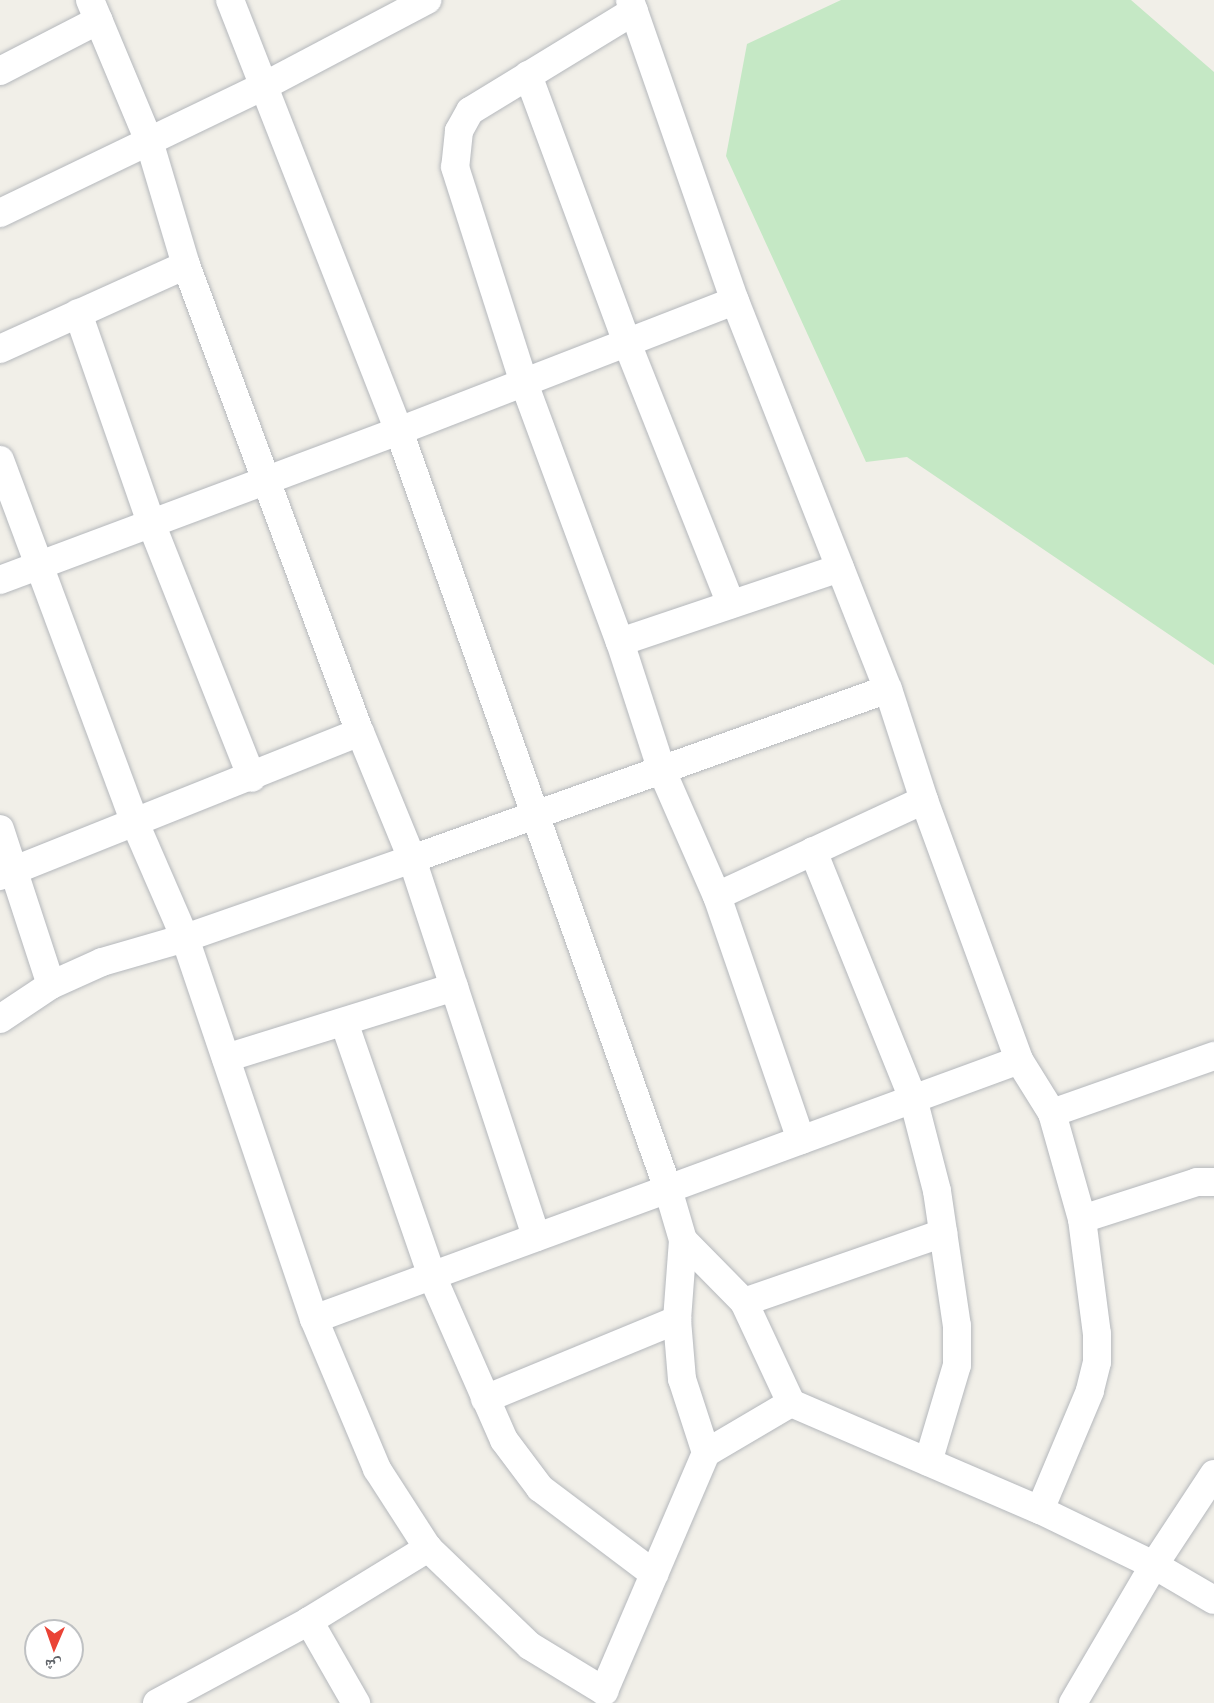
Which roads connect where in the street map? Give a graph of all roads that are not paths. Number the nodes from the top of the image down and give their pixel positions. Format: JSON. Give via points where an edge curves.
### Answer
{"nodes":[{"id":1,"x":230,"y":0,"type":"edge"},
{"id":2,"x":428,"y":0,"type":"edge"},
{"id":3,"x":632,"y":6,"type":"edge"},
{"id":4,"x":94,"y":10,"type":"edge"},
{"id":5,"x":0,"y":71,"type":"edge"},
{"id":6,"x":528,"y":75,"type":"junction"},
{"id":7,"x":262,"y":87,"type":"junction"},
{"id":8,"x":149,"y":141,"type":"junction"},
{"id":9,"x":0,"y":213,"type":"edge"},
{"id":10,"x":186,"y":265,"type":"junction"},
{"id":11,"x":735,"y":301,"type":"junction"},
{"id":12,"x":78,"y":313,"type":"junction"},
{"id":13,"x":627,"y":343,"type":"junction"},
{"id":14,"x":0,"y":349,"type":"edge"},
{"id":15,"x":524,"y":383,"type":"junction"},
{"id":16,"x":399,"y":432,"type":"junction"},
{"id":17,"x":0,"y":460,"type":"edge"},
{"id":18,"x":267,"y":478,"type":"junction"},
{"id":19,"x":151,"y":523,"type":"junction"},
{"id":20,"x":38,"y":567,"type":"junction"},
{"id":21,"x":840,"y":568,"type":"junction"},
{"id":22,"x":0,"y":580,"type":"edge"},
{"id":23,"x":731,"y":604,"type":"junction"},
{"id":24,"x":620,"y":642,"type":"junction"},
{"id":25,"x":888,"y":690,"type":"junction"},
{"id":26,"x":360,"y":732,"type":"junction"},
{"id":27,"x":662,"y":771,"type":"junction"},
{"id":28,"x":252,"y":777,"type":"junction"},
{"id":29,"x":924,"y":800,"type":"junction"},
{"id":30,"x":538,"y":816,"type":"junction"},
{"id":31,"x":135,"y":823,"type":"junction"},
{"id":32,"x":0,"y":830,"type":"edge"},
{"id":33,"x":813,"y":852,"type":"junction"},
{"id":34,"x":412,"y":860,"type":"junction"},
{"id":35,"x":7,"y":872,"type":"edge"},
{"id":36,"x":717,"y":896,"type":"junction"},
{"id":37,"x":185,"y":938,"type":"junction"},
{"id":38,"x":51,"y":985,"type":"junction"},
{"id":39,"x":454,"y":987,"type":"junction"},
{"id":40,"x":0,"y":1019,"type":"edge"},
{"id":41,"x":344,"y":1022,"type":"junction"},
{"id":42,"x":1214,"y":1056,"type":"edge"},
{"id":43,"x":226,"y":1058,"type":"junction"},
{"id":44,"x":1019,"y":1060,"type":"junction"},
{"id":45,"x":913,"y":1098,"type":"junction"},
{"id":46,"x":1052,"y":1113,"type":"junction"},
{"id":47,"x":801,"y":1140,"type":"junction"},
{"id":48,"x":1214,"y":1182,"type":"edge"},
{"id":49,"x":668,"y":1189,"type":"junction"},
{"id":50,"x":1082,"y":1219,"type":"junction"},
{"id":51,"x":943,"y":1233,"type":"junction"},
{"id":52,"x":536,"y":1237,"type":"junction"},
{"id":53,"x":683,"y":1240,"type":"junction"},
{"id":54,"x":432,"y":1276,"type":"junction"},
{"id":55,"x":744,"y":1302,"type":"junction"},
{"id":56,"x":314,"y":1319,"type":"junction"},
{"id":57,"x":676,"y":1320,"type":"junction"},
{"id":58,"x":485,"y":1399,"type":"junction"},
{"id":59,"x":791,"y":1403,"type":"junction"},
{"id":60,"x":706,"y":1453,"type":"junction"},
{"id":61,"x":928,"y":1462,"type":"junction"},
{"id":62,"x":1214,"y":1474,"type":"edge"},
{"id":63,"x":1040,"y":1510,"type":"junction"},
{"id":64,"x":428,"y":1548,"type":"junction"},
{"id":65,"x":1154,"y":1565,"type":"junction"},
{"id":66,"x":654,"y":1574,"type":"junction"},
{"id":67,"x":1214,"y":1600,"type":"edge"},
{"id":68,"x":309,"y":1621,"type":"junction"},
{"id":69,"x":602,"y":1697,"type":"edge"},
{"id":70,"x":157,"y":1703,"type":"edge"},
{"id":71,"x":356,"y":1703,"type":"edge"},
{"id":72,"x":1073,"y":1703,"type":"edge"}],
"edges":[{"from":1,"to":7,"type":"street"},
{"from":2,"to":7,"type":"street"},
{"from":3,"to":6,"type":"street"},
{"from":3,"to":11,"type":"street"},
{"from":4,"to":5,"type":"street"},
{"from":4,"to":8,"type":"street"},
{"from":6,"to":13,"type":"street"},
{"from":6,"to":15,"type":"street","via":[[470,111],[459,131],[455,167]]},
{"from":7,"to":8,"type":"street"},
{"from":7,"to":16,"type":"street"},
{"from":8,"to":9,"type":"street"},
{"from":8,"to":10,"type":"street"},
{"from":10,"to":12,"type":"street"},
{"from":10,"to":18,"type":"street"},
{"from":11,"to":13,"type":"street"},
{"from":11,"to":21,"type":"street"},
{"from":12,"to":14,"type":"street"},
{"from":12,"to":19,"type":"street"},
{"from":13,"to":15,"type":"street"},
{"from":13,"to":23,"type":"street"},
{"from":15,"to":16,"type":"street"},
{"from":15,"to":24,"type":"street"},
{"from":16,"to":18,"type":"street"},
{"from":16,"to":30,"type":"street"},
{"from":17,"to":20,"type":"street"},
{"from":18,"to":19,"type":"street"},
{"from":18,"to":26,"type":"street"},
{"from":19,"to":20,"type":"street"},
{"from":19,"to":28,"type":"street"},
{"from":20,"to":22,"type":"street"},
{"from":20,"to":31,"type":"street"},
{"from":21,"to":23,"type":"street"},
{"from":21,"to":25,"type":"street"},
{"from":23,"to":24,"type":"street"},
{"from":24,"to":27,"type":"street"},
{"from":25,"to":27,"type":"street"},
{"from":25,"to":29,"type":"street"},
{"from":26,"to":28,"type":"street"},
{"from":26,"to":34,"type":"street"},
{"from":27,"to":30,"type":"street"},
{"from":27,"to":36,"type":"street"},
{"from":28,"to":31,"type":"street"},
{"from":29,"to":33,"type":"street"},
{"from":29,"to":44,"type":"street"},
{"from":30,"to":34,"type":"street"},
{"from":30,"to":49,"type":"street"},
{"from":31,"to":35,"type":"street"},
{"from":31,"to":37,"type":"street"},
{"from":32,"to":35,"type":"street"},
{"from":33,"to":36,"type":"street"},
{"from":33,"to":45,"type":"street"},
{"from":34,"to":37,"type":"street"},
{"from":34,"to":39,"type":"street"},
{"from":35,"to":38,"type":"street"},
{"from":36,"to":47,"type":"street"},
{"from":37,"to":38,"type":"street","via":[[102,962]]},
{"from":37,"to":43,"type":"street"},
{"from":38,"to":40,"type":"street"},
{"from":39,"to":41,"type":"street"},
{"from":39,"to":52,"type":"street"},
{"from":41,"to":43,"type":"street"},
{"from":41,"to":54,"type":"street"},
{"from":42,"to":46,"type":"street"},
{"from":43,"to":56,"type":"street"},
{"from":44,"to":45,"type":"street"},
{"from":44,"to":46,"type":"street"},
{"from":45,"to":47,"type":"street"},
{"from":45,"to":51,"type":"street"},
{"from":46,"to":50,"type":"street"},
{"from":47,"to":49,"type":"street"},
{"from":48,"to":50,"type":"street","via":[[1197,1182]]},
{"from":49,"to":52,"type":"street"},
{"from":49,"to":53,"type":"street"},
{"from":50,"to":63,"type":"street","via":[[1097,1362],[1090,1391]]},
{"from":51,"to":55,"type":"street"},
{"from":51,"to":61,"type":"street","via":[[957,1326],[957,1365]]},
{"from":52,"to":54,"type":"street"},
{"from":53,"to":55,"type":"street"},
{"from":53,"to":57,"type":"street"},
{"from":54,"to":56,"type":"street"},
{"from":54,"to":58,"type":"street"},
{"from":55,"to":59,"type":"street"},
{"from":56,"to":64,"type":"street","via":[[377,1469]]},
{"from":57,"to":58,"type":"street"},
{"from":57,"to":60,"type":"street","via":[[682,1379]]},
{"from":58,"to":66,"type":"street","via":[[504,1440],[540,1488]]},
{"from":59,"to":60,"type":"street"},
{"from":59,"to":61,"type":"street"},
{"from":60,"to":66,"type":"street"},
{"from":61,"to":63,"type":"street"},
{"from":62,"to":65,"type":"street"},
{"from":63,"to":65,"type":"street"},
{"from":64,"to":68,"type":"street"},
{"from":64,"to":69,"type":"street","via":[[530,1646]]},
{"from":65,"to":67,"type":"street"},
{"from":65,"to":72,"type":"street"},
{"from":66,"to":69,"type":"street"},
{"from":68,"to":70,"type":"street"},
{"from":68,"to":71,"type":"street"}]}
